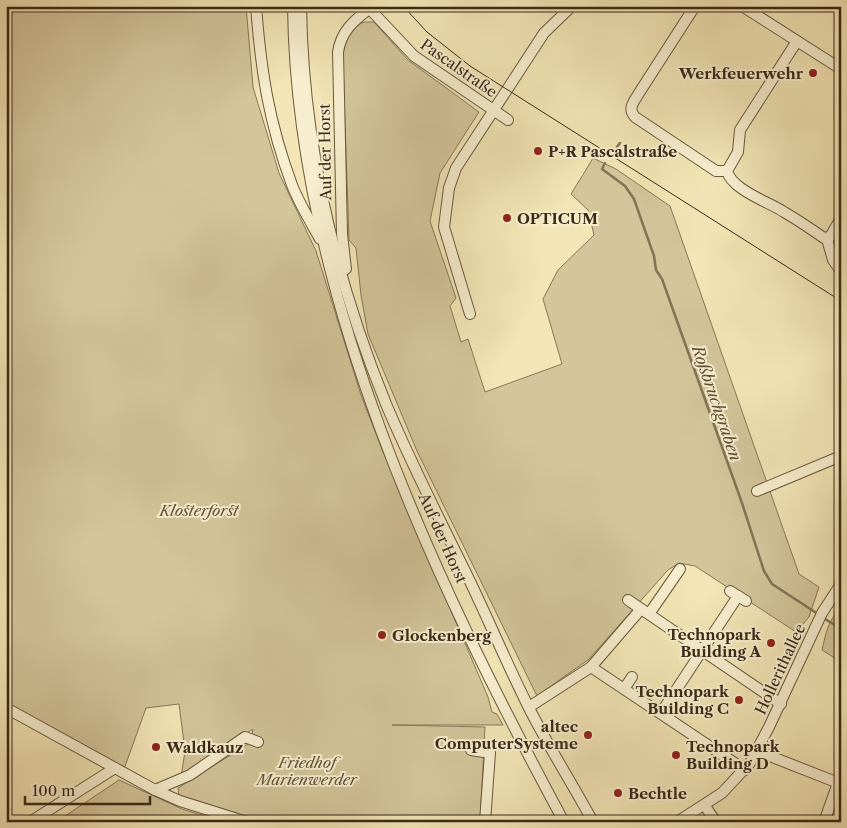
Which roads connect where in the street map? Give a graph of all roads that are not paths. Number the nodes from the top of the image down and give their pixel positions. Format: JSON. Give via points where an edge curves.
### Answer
{"nodes":[{"id":1,"x":256,"y":6,"type":"edge"},
{"id":2,"x":292,"y":6,"type":"edge"},
{"id":3,"x":301,"y":6,"type":"edge"},
{"id":4,"x":572,"y":6,"type":"edge"},
{"id":5,"x":695,"y":6,"type":"edge"},
{"id":6,"x":742,"y":6,"type":"edge"},
{"id":7,"x":368,"y":7,"type":"edge"},
{"id":8,"x":797,"y":42,"type":"junction"},
{"id":9,"x":841,"y":69,"type":"edge"},
{"id":10,"x":493,"y":110,"type":"junction"},
{"id":11,"x":508,"y":120,"type":"dead end"},
{"id":12,"x":287,"y":169,"type":"junction"},
{"id":13,"x":727,"y":171,"type":"junction"},
{"id":14,"x":310,"y":180,"type":"junction"},
{"id":15,"x":841,"y":218,"type":"edge"},
{"id":16,"x":827,"y":239,"type":"junction"},
{"id":17,"x":326,"y":252,"type":"junction"},
{"id":18,"x":841,"y":271,"type":"edge"},
{"id":19,"x":351,"y":307,"type":"junction"},
{"id":20,"x":470,"y":314,"type":"dead end"},
{"id":21,"x":841,"y":456,"type":"edge"},
{"id":22,"x":757,"y":491,"type":"dead end"},
{"id":23,"x":680,"y":569,"type":"dead end"},
{"id":24,"x":841,"y":584,"type":"edge"},
{"id":25,"x":738,"y":596,"type":"dead end"},
{"id":26,"x":628,"y":600,"type":"dead end"},
{"id":27,"x":645,"y":612,"type":"junction"},
{"id":28,"x":703,"y":650,"type":"junction"},
{"id":29,"x":591,"y":667,"type":"junction"},
{"id":30,"x":632,"y":677,"type":"dead end"},
{"id":31,"x":624,"y":689,"type":"junction"},
{"id":32,"x":781,"y":704,"type":"junction"},
{"id":33,"x":529,"y":707,"type":"junction"},
{"id":34,"x":6,"y":708,"type":"edge"},
{"id":35,"x":661,"y":713,"type":"junction"},
{"id":36,"x":258,"y":742,"type":"dead end"},
{"id":37,"x":471,"y":750,"type":"dead end"},
{"id":38,"x":757,"y":751,"type":"junction"},
{"id":39,"x":115,"y":768,"type":"junction"},
{"id":40,"x":744,"y":770,"type":"junction"},
{"id":41,"x":840,"y":784,"type":"edge"},
{"id":42,"x":155,"y":790,"type":"junction"},
{"id":43,"x":706,"y":806,"type":"junction"},
{"id":44,"x":30,"y":822,"type":"edge"},
{"id":45,"x":247,"y":822,"type":"edge"},
{"id":46,"x":485,"y":822,"type":"edge"},
{"id":47,"x":564,"y":822,"type":"edge"},
{"id":48,"x":593,"y":822,"type":"edge"},
{"id":49,"x":677,"y":822,"type":"edge"},
{"id":50,"x":716,"y":822,"type":"edge"},
{"id":51,"x":824,"y":822,"type":"edge"}],
"edges":[{"from":1,"to":12,"type":"street","name":"Auf der Horst","via":[[265,94]]},
{"from":2,"to":14,"type":"street","name":"Auf der Horst","via":[[296,90]]},
{"from":3,"to":19,"type":"street","name":"Auf der Horst","via":[[305,88],[313,150]]},
{"from":4,"to":10,"type":"street","via":[[544,33]]},
{"from":5,"to":13,"type":"street","via":[[630,108],[635,117],[716,171]]},
{"from":6,"to":8,"type":"street"},
{"from":7,"to":10,"type":"street","name":"Pascalstraße","via":[[414,56]]},
{"from":7,"to":19,"type":"street","name":"Auf der Horst","via":[[348,26],[338,52],[342,234]]},
{"from":8,"to":9,"type":"street"},
{"from":8,"to":13,"type":"street","via":[[740,130],[738,152]]},
{"from":10,"to":11,"type":"street","name":"Pascalstraße"},
{"from":10,"to":20,"type":"street","via":[[456,168],[445,206],[447,240]]},
{"from":12,"to":14,"type":"street","name":"Auf der Horst","via":[[297,184],[305,185]]},
{"from":12,"to":17,"type":"street","name":"Auf der Horst","via":[[292,186]]},
{"from":13,"to":16,"type":"street","via":[[735,184]]},
{"from":14,"to":17,"type":"street","name":"Auf der Horst"},
{"from":15,"to":16,"type":"street"},
{"from":16,"to":18,"type":"street","via":[[833,260]]},
{"from":17,"to":47,"type":"street","name":"Auf der Horst","via":[[360,365],[409,498],[474,646]]},
{"from":19,"to":33,"type":"street","name":"Auf der Horst","via":[[404,444]]},
{"from":21,"to":22,"type":"street"},
{"from":23,"to":27,"type":"street"},
{"from":24,"to":32,"type":"street","name":"Hollerithallee","via":[[821,616]]},
{"from":25,"to":28,"type":"street"},
{"from":26,"to":27,"type":"street"},
{"from":27,"to":28,"type":"street"},
{"from":27,"to":29,"type":"street"},
{"from":28,"to":32,"type":"street"},
{"from":28,"to":35,"type":"street"},
{"from":29,"to":31,"type":"street"},
{"from":29,"to":33,"type":"street"},
{"from":30,"to":31,"type":"street"},
{"from":31,"to":35,"type":"street"},
{"from":32,"to":38,"type":"street","name":"Hollerithallee"},
{"from":33,"to":48,"type":"street","name":"Auf der Horst"},
{"from":34,"to":39,"type":"street"},
{"from":35,"to":40,"type":"street"},
{"from":36,"to":42,"type":"street","via":[[245,737],[190,775]]},
{"from":37,"to":46,"type":"street","via":[[490,752]]},
{"from":38,"to":40,"type":"street","name":"Hollerithallee"},
{"from":38,"to":41,"type":"street"},
{"from":39,"to":42,"type":"street"},
{"from":39,"to":44,"type":"street"},
{"from":40,"to":43,"type":"street","name":"Hollerithallee"},
{"from":41,"to":51,"type":"street"},
{"from":42,"to":45,"type":"street"},
{"from":43,"to":49,"type":"street","name":"Hollerithallee"},
{"from":43,"to":50,"type":"street"}]}
